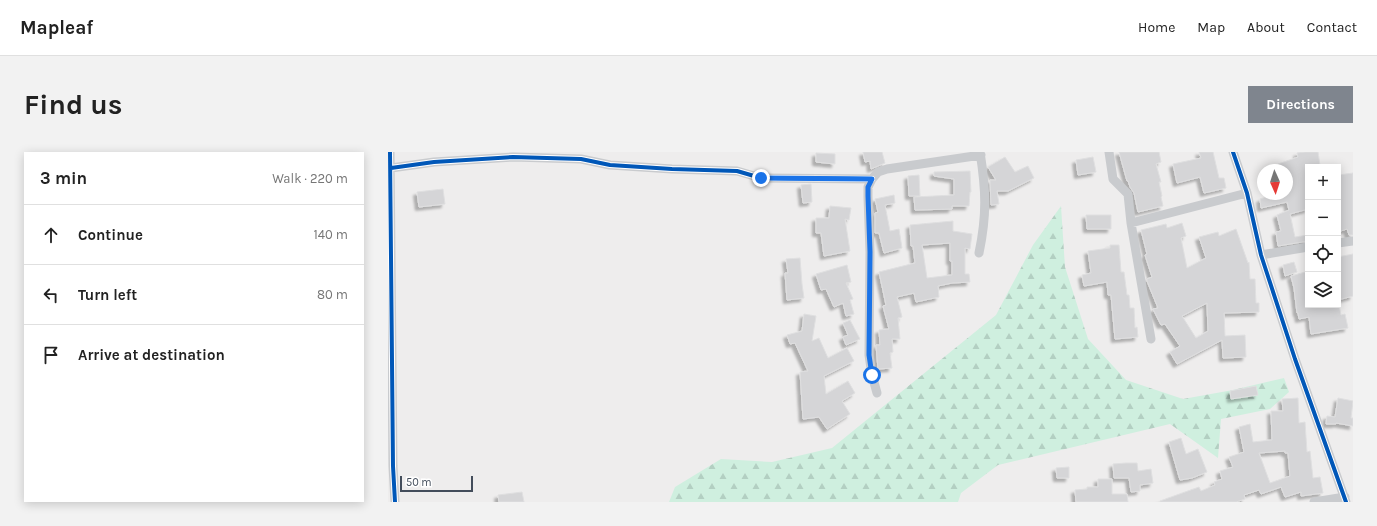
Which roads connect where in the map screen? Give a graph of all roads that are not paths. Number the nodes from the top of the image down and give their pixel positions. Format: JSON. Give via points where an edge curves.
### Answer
{"nodes":[{"id":1,"x":390,"y":152,"type":"edge"},
{"id":2,"x":1109,"y":152,"type":"edge"},
{"id":3,"x":1233,"y":152,"type":"edge"},
{"id":4,"x":980,"y":154,"type":"edge"},
{"id":5,"x":391,"y":168,"type":"junction"},
{"id":6,"x":872,"y":179,"type":"junction"},
{"id":7,"x":1247,"y":193,"type":"junction"},
{"id":8,"x":1132,"y":224,"type":"junction"},
{"id":9,"x":1353,"y":241,"type":"edge"},
{"id":10,"x":1341,"y":243,"type":"edge"},
{"id":11,"x":1305,"y":248,"type":"edge"},
{"id":12,"x":979,"y":253,"type":"dead end"},
{"id":13,"x":1261,"y":255,"type":"junction"},
{"id":14,"x":1151,"y":339,"type":"dead end"},
{"id":15,"x":390,"y":342,"type":"edge"},
{"id":16,"x":877,"y":393,"type":"dead end"},
{"id":17,"x":391,"y":466,"type":"edge"},
{"id":18,"x":1345,"y":500,"type":"edge"},
{"id":19,"x":395,"y":502,"type":"edge"},
{"id":20,"x":1314,"y":502,"type":"edge"}],
"edges":[{"from":1,"to":5,"type":"street"},
{"from":2,"to":8,"type":"street","via":[[1113,179],[1128,194]]},
{"from":3,"to":7,"type":"street"},
{"from":4,"to":6,"type":"street","via":[[887,169],[878,172]]},
{"from":4,"to":12,"type":"street","via":[[985,186],[985,210]]},
{"from":5,"to":6,"type":"street","via":[[514,156],[581,160],[610,165],[737,171],[761,178]]},
{"from":5,"to":15,"type":"street"},
{"from":6,"to":16,"type":"street","via":[[868,187],[869,355]]},
{"from":7,"to":8,"type":"street"},
{"from":7,"to":13,"type":"street"},
{"from":8,"to":14,"type":"street"},
{"from":9,"to":10,"type":"street"},
{"from":11,"to":13,"type":"street"},
{"from":13,"to":18,"type":"street","via":[[1294,359]]},
{"from":15,"to":17,"type":"street"},
{"from":17,"to":19,"type":"street"},
{"from":18,"to":20,"type":"street"}]}
